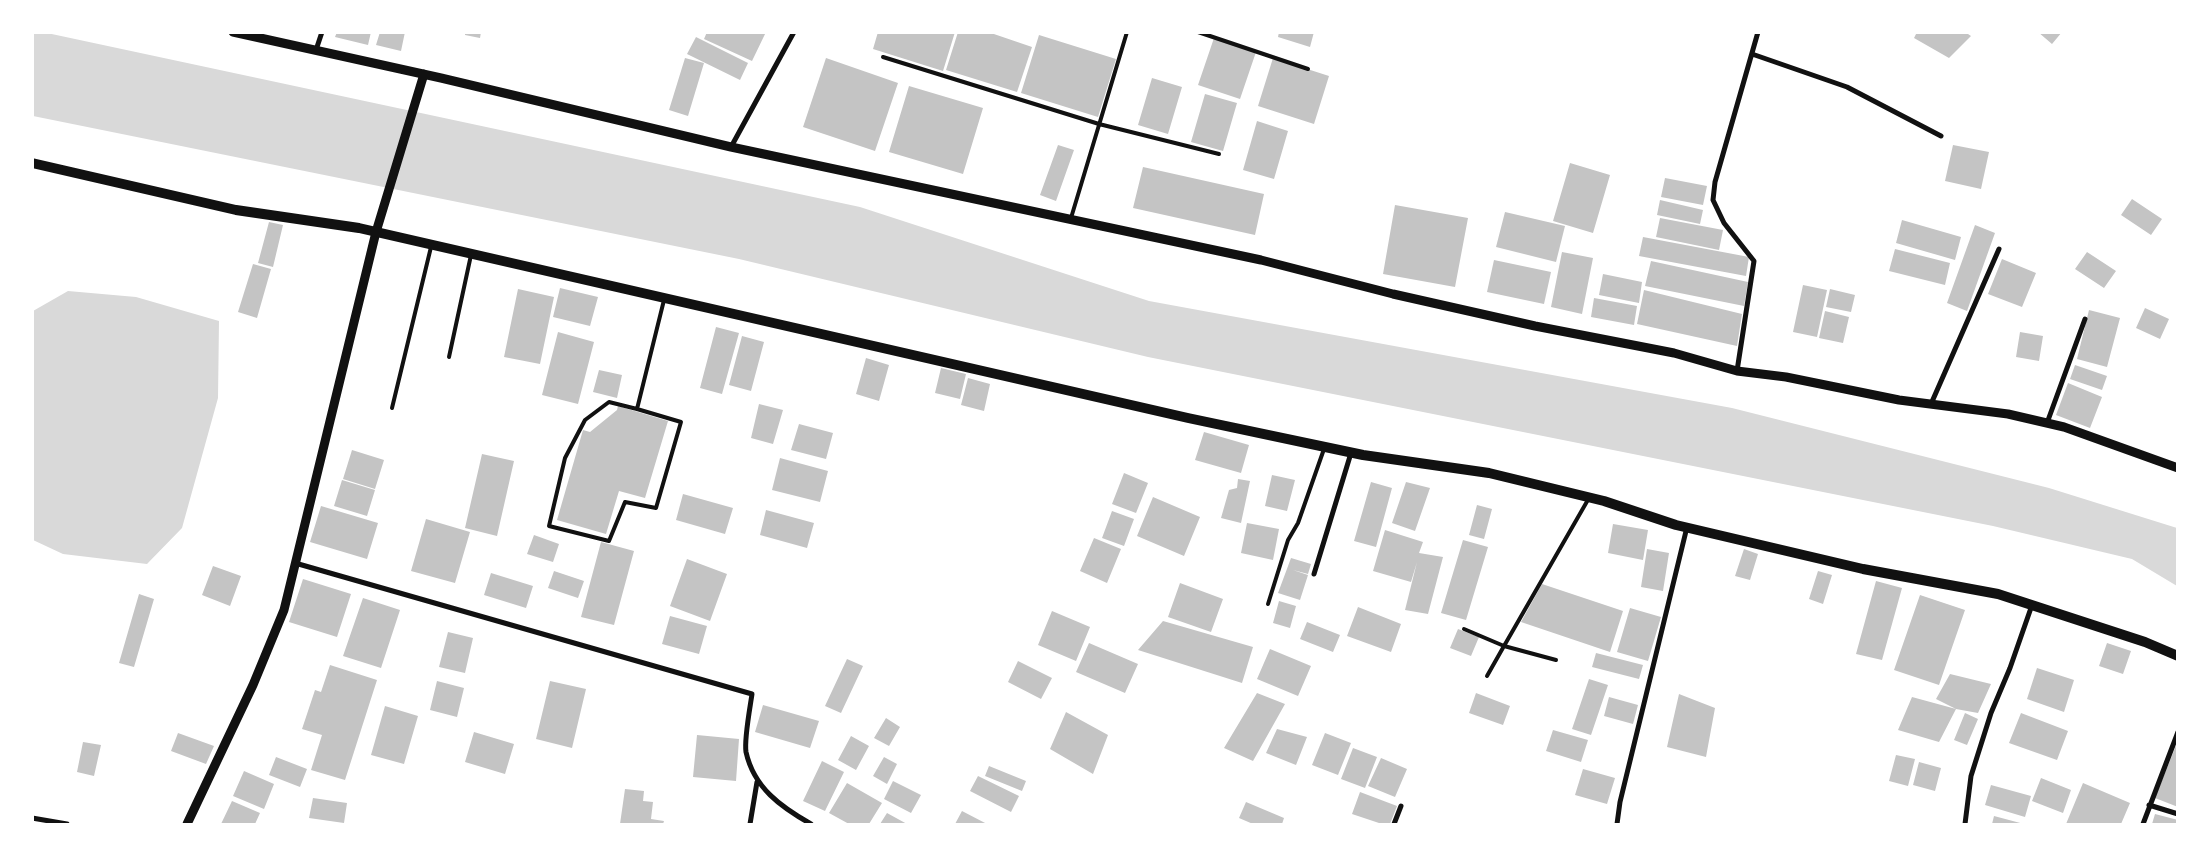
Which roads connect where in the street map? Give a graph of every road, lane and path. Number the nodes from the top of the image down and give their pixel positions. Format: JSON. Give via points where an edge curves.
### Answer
{"nodes":[{"id":1,"x":234,"y":32,"type":"edge"},
{"id":2,"x":322,"y":32,"type":"edge"},
{"id":3,"x":794,"y":32,"type":"edge"},
{"id":4,"x":1127,"y":32,"type":"edge"},
{"id":5,"x":1198,"y":32,"type":"edge"},
{"id":6,"x":1758,"y":32,"type":"edge"},
{"id":7,"x":316,"y":50,"type":"junction"},
{"id":8,"x":1752,"y":54,"type":"junction"},
{"id":9,"x":883,"y":57,"type":"dead end"},
{"id":10,"x":1308,"y":69,"type":"dead end"},
{"id":11,"x":424,"y":74,"type":"junction"},
{"id":12,"x":1099,"y":124,"type":"junction"},
{"id":13,"x":1941,"y":136,"type":"dead end"},
{"id":14,"x":731,"y":147,"type":"junction"},
{"id":15,"x":1219,"y":154,"type":"dead end"},
{"id":16,"x":32,"y":163,"type":"edge"},
{"id":17,"x":1070,"y":220,"type":"junction"},
{"id":18,"x":376,"y":232,"type":"junction"},
{"id":19,"x":431,"y":244,"type":"junction"},
{"id":20,"x":1999,"y":249,"type":"dead end"},
{"id":21,"x":471,"y":253,"type":"junction"},
{"id":22,"x":665,"y":298,"type":"junction"},
{"id":23,"x":2085,"y":319,"type":"dead end"},
{"id":24,"x":449,"y":357,"type":"dead end"},
{"id":25,"x":1737,"y":371,"type":"junction"},
{"id":26,"x":1931,"y":404,"type":"junction"},
{"id":27,"x":392,"y":408,"type":"dead end"},
{"id":28,"x":637,"y":409,"type":"junction"},
{"id":29,"x":2047,"y":423,"type":"junction"},
{"id":30,"x":1324,"y":447,"type":"junction"},
{"id":31,"x":1351,"y":452,"type":"junction"},
{"id":32,"x":2178,"y":468,"type":"edge"},
{"id":33,"x":1589,"y":498,"type":"junction"},
{"id":34,"x":1687,"y":527,"type":"junction"},
{"id":35,"x":295,"y":563,"type":"junction"},
{"id":36,"x":1314,"y":574,"type":"dead end"},
{"id":37,"x":1268,"y":604,"type":"dead end"},
{"id":38,"x":2032,"y":605,"type":"junction"},
{"id":39,"x":1464,"y":629,"type":"dead end"},
{"id":40,"x":1504,"y":646,"type":"junction"},
{"id":41,"x":2178,"y":656,"type":"edge"},
{"id":42,"x":1556,"y":660,"type":"dead end"},
{"id":43,"x":1487,"y":676,"type":"dead end"},
{"id":44,"x":2178,"y":732,"type":"edge"},
{"id":45,"x":757,"y":782,"type":"junction"},
{"id":46,"x":2149,"y":805,"type":"junction"},
{"id":47,"x":1402,"y":806,"type":"dead end"},
{"id":48,"x":2178,"y":814,"type":"edge"},
{"id":49,"x":32,"y":818,"type":"edge"},
{"id":50,"x":67,"y":824,"type":"edge"},
{"id":51,"x":187,"y":824,"type":"edge"},
{"id":52,"x":750,"y":824,"type":"edge"},
{"id":53,"x":811,"y":824,"type":"edge"},
{"id":54,"x":1394,"y":824,"type":"edge"},
{"id":55,"x":1617,"y":824,"type":"edge"},
{"id":56,"x":1965,"y":824,"type":"edge"},
{"id":57,"x":2143,"y":824,"type":"edge"}],
"edges":[{"from":1,"to":7,"type":"street"},
{"from":2,"to":7,"type":"street"},
{"from":3,"to":14,"type":"street"},
{"from":4,"to":12,"type":"lane"},
{"from":5,"to":10,"type":"lane"},
{"from":6,"to":8,"type":"street"},
{"from":7,"to":11,"type":"street"},
{"from":8,"to":13,"type":"street","via":[[1847,87]]},
{"from":8,"to":25,"type":"street","via":[[1715,182],[1713,200],[1724,223],[1754,261]]},
{"from":9,"to":12,"type":"lane"},
{"from":11,"to":14,"type":"street"},
{"from":11,"to":18,"type":"street"},
{"from":12,"to":15,"type":"lane"},
{"from":12,"to":17,"type":"lane"},
{"from":14,"to":17,"type":"street"},
{"from":16,"to":18,"type":"main road","via":[[236,210]]},
{"from":17,"to":25,"type":"street","via":[[1261,260],[1393,294],[1674,354]]},
{"from":18,"to":19,"type":"main road"},
{"from":18,"to":35,"type":"street"},
{"from":19,"to":21,"type":"main road"},
{"from":19,"to":27,"type":"lane"},
{"from":20,"to":26,"type":"street"},
{"from":21,"to":22,"type":"main road"},
{"from":21,"to":24,"type":"lane"},
{"from":22,"to":28,"type":"lane"},
{"from":22,"to":30,"type":"main road"},
{"from":23,"to":29,"type":"street"},
{"from":25,"to":26,"type":"street"},
{"from":26,"to":29,"type":"street","via":[[2008,414]]},
{"from":28,"to":28,"type":"lane","via":[[609,402],[585,420],[565,458],[549,526],[609,541],[625,502],[656,508],[681,422]]},
{"from":29,"to":32,"type":"street"},
{"from":30,"to":31,"type":"main road"},
{"from":30,"to":37,"type":"lane","via":[[1298,523],[1288,540]]},
{"from":31,"to":33,"type":"main road","via":[[1489,473]]},
{"from":31,"to":36,"type":"street"},
{"from":33,"to":34,"type":"main road"},
{"from":33,"to":40,"type":"lane"},
{"from":34,"to":38,"type":"main road","via":[[1863,569],[1998,594]]},
{"from":34,"to":55,"type":"street"},
{"from":35,"to":45,"type":"street","via":[[752,694],[746,751]]},
{"from":35,"to":51,"type":"street","via":[[284,610]]},
{"from":38,"to":41,"type":"main road"},
{"from":38,"to":56,"type":"street","via":[[1971,776]]},
{"from":39,"to":40,"type":"lane"},
{"from":40,"to":42,"type":"lane"},
{"from":40,"to":43,"type":"lane"},
{"from":44,"to":46,"type":"street"},
{"from":45,"to":52,"type":"street"},
{"from":45,"to":53,"type":"street","via":[[782,807]]},
{"from":46,"to":48,"type":"street"},
{"from":46,"to":57,"type":"street"},
{"from":47,"to":54,"type":"street"},
{"from":49,"to":50,"type":"street"}]}
